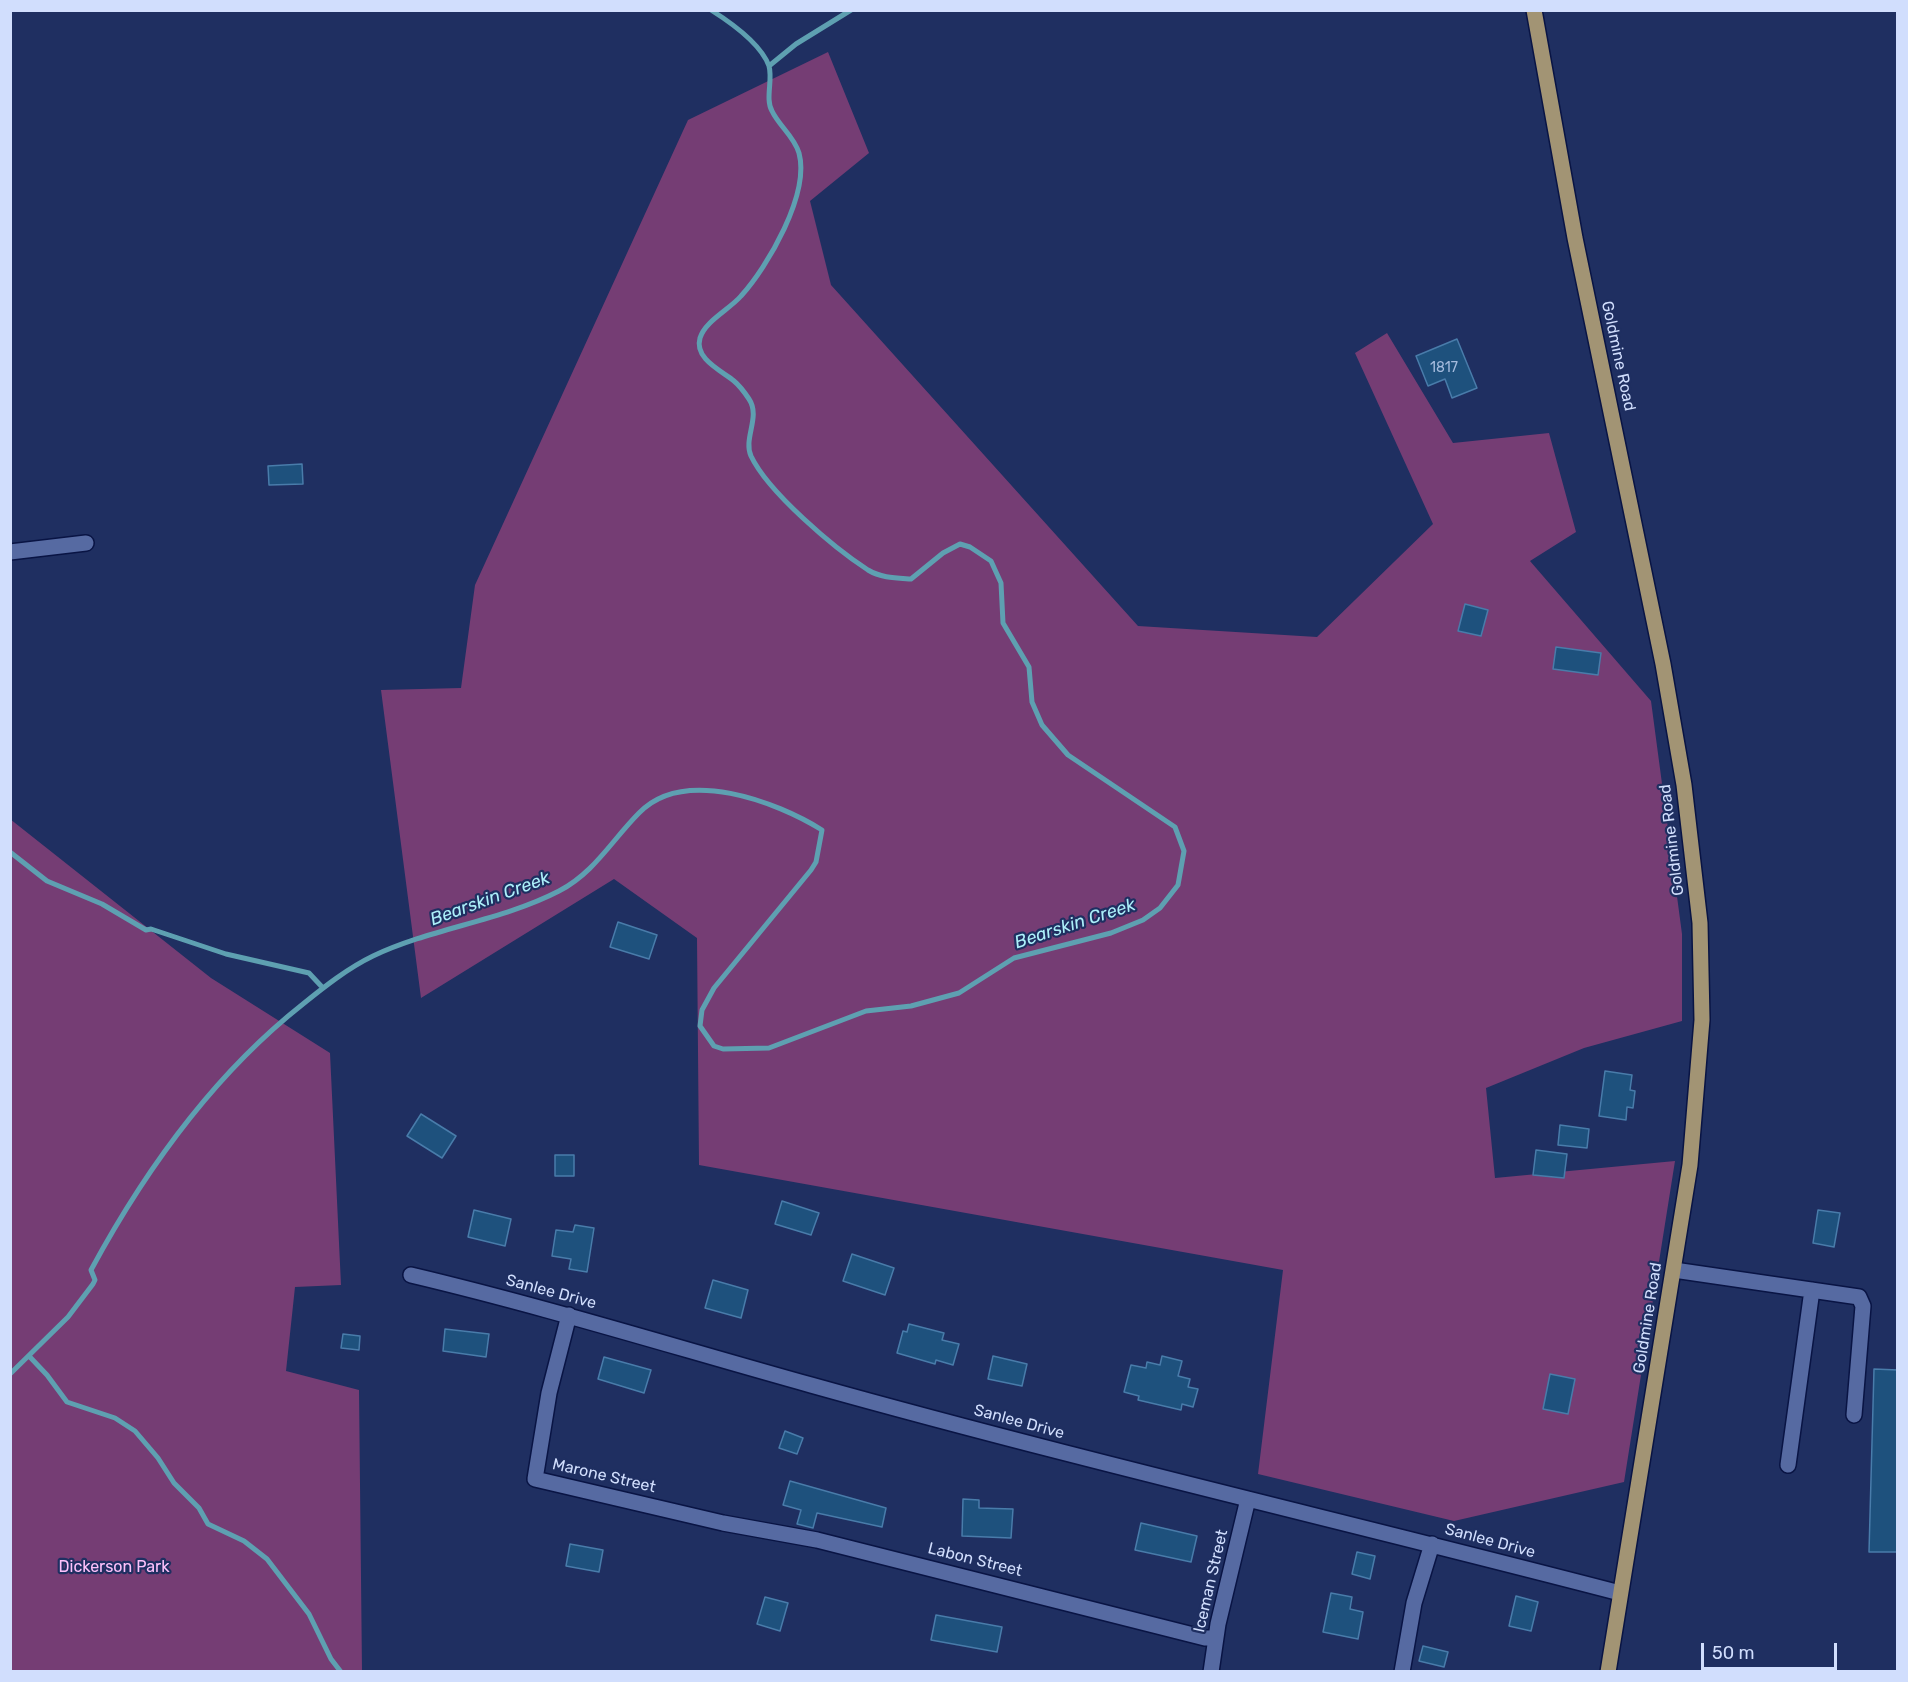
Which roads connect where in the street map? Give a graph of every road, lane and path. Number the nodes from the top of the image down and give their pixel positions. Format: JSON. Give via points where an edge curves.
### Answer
{"nodes":[{"id":1,"x":1534,"y":10,"type":"edge"},
{"id":2,"x":86,"y":543,"type":"dead end"},
{"id":3,"x":10,"y":552,"type":"edge"},
{"id":4,"x":1674,"y":1269,"type":"junction"},
{"id":5,"x":411,"y":1275,"type":"dead end"},
{"id":6,"x":1812,"y":1290,"type":"junction"},
{"id":7,"x":569,"y":1315,"type":"junction"},
{"id":8,"x":1854,"y":1415,"type":"dead end"},
{"id":9,"x":1788,"y":1465,"type":"dead end"},
{"id":10,"x":1248,"y":1499,"type":"junction"},
{"id":11,"x":723,"y":1523,"type":"joint"},
{"id":12,"x":1432,"y":1544,"type":"junction"},
{"id":13,"x":1620,"y":1593,"type":"junction"},
{"id":14,"x":1216,"y":1638,"type":"junction"},
{"id":15,"x":1211,"y":1671,"type":"edge"},
{"id":16,"x":1402,"y":1671,"type":"edge"},
{"id":17,"x":1608,"y":1671,"type":"edge"}],
"edges":[{"from":1,"to":4,"type":"main road","name":"Goldmine Road","via":[[1575,238],[1664,664],[1684,785],[1700,923],[1702,1020],[1698,1090]]},
{"from":2,"to":3,"type":"street"},
{"from":4,"to":6,"type":"street"},
{"from":4,"to":13,"type":"main road","name":"Goldmine Road"},
{"from":5,"to":7,"type":"street","name":"Sanlee Drive"},
{"from":6,"to":8,"type":"street","via":[[1859,1297],[1863,1306]]},
{"from":6,"to":9,"type":"street"},
{"from":7,"to":10,"type":"street","name":"Sanlee Drive","via":[[809,1385]]},
{"from":7,"to":11,"type":"street","name":"Marone Street","via":[[549,1393],[535,1479]]},
{"from":10,"to":12,"type":"street","name":"Sanlee Drive"},
{"from":10,"to":14,"type":"street","name":"Iceman Street"},
{"from":11,"to":14,"type":"street","name":"Labon Street","via":[[828,1543]]},
{"from":12,"to":13,"type":"street","name":"Sanlee Drive"},
{"from":12,"to":16,"type":"street","via":[[1414,1603]]},
{"from":13,"to":17,"type":"main road","name":"Goldmine Road"},
{"from":14,"to":15,"type":"street","name":"Iceman Street"}]}
